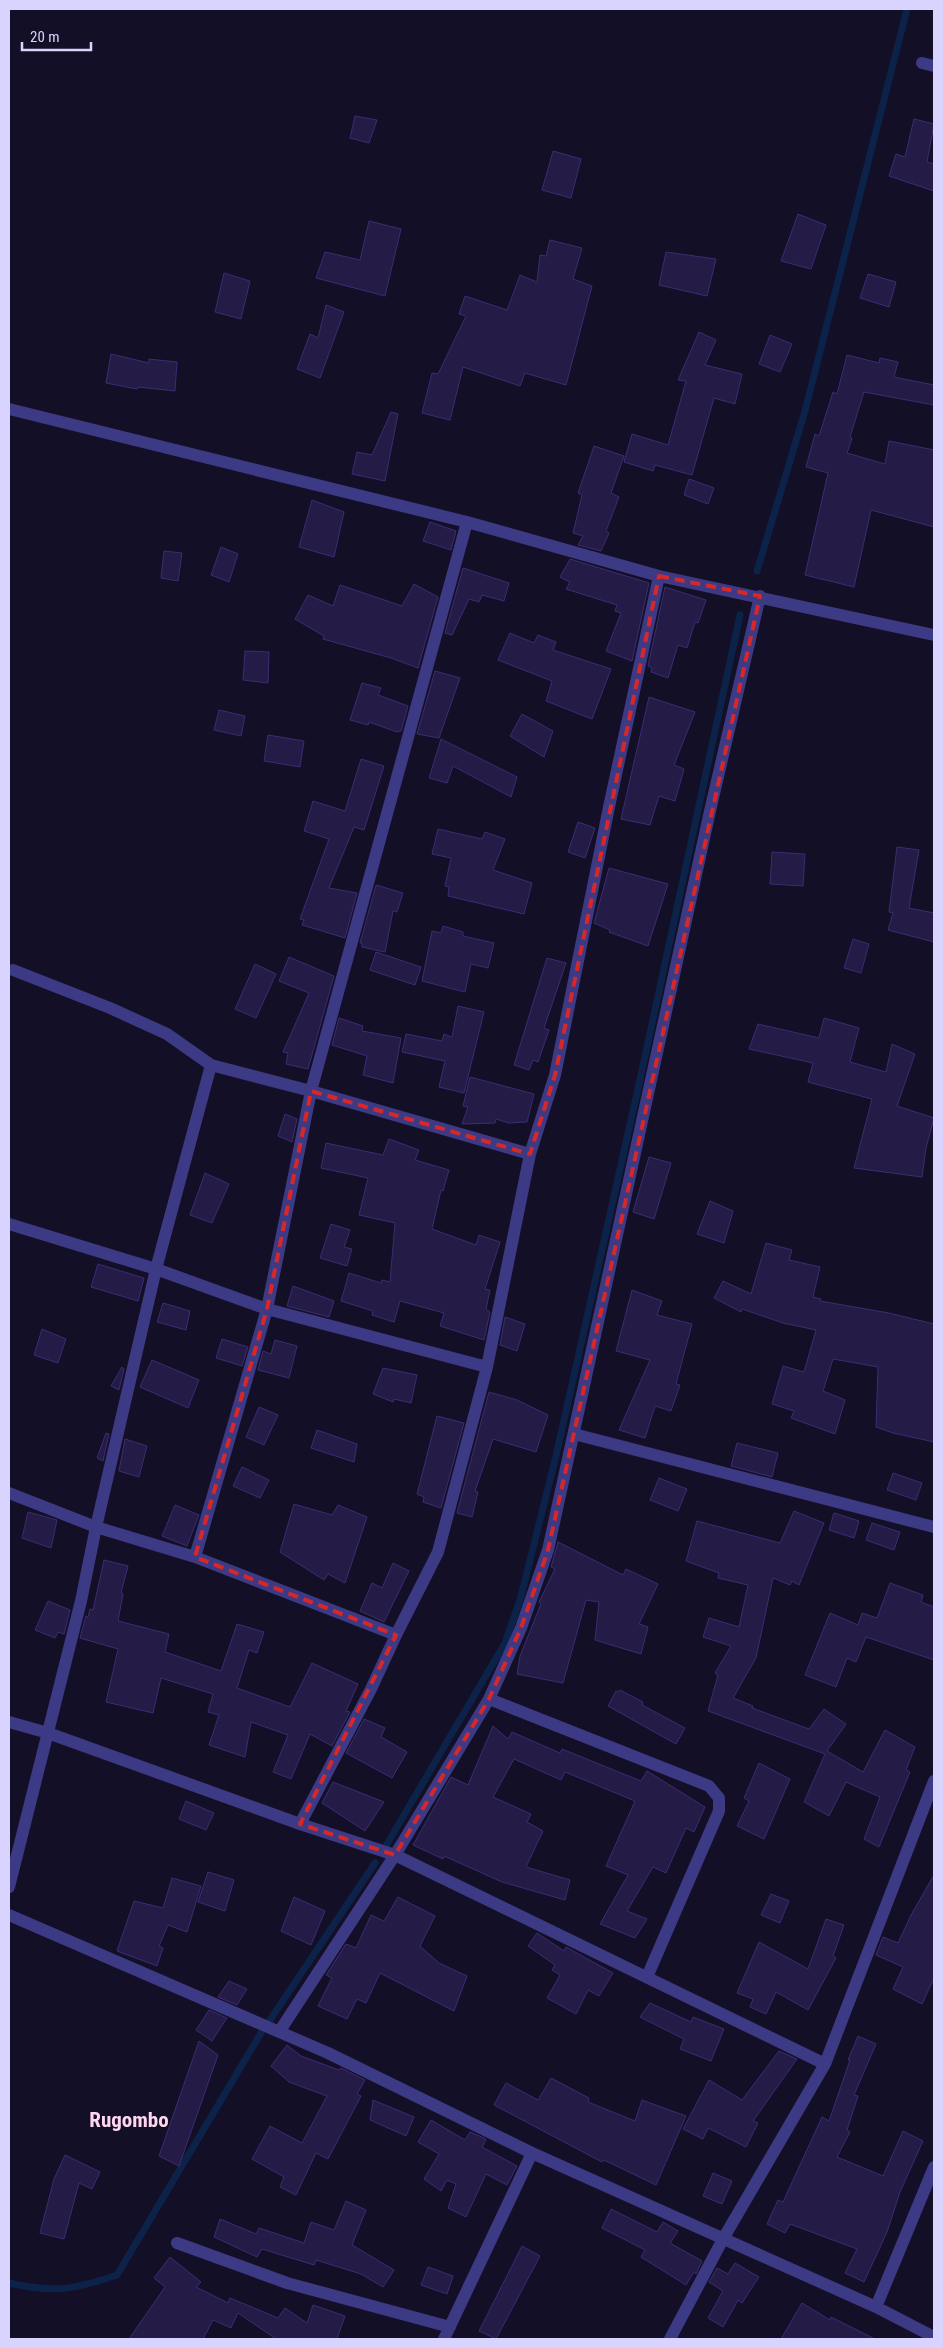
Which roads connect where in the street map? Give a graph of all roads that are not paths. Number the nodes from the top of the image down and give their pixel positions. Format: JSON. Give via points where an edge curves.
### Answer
{"nodes":[{"id":1,"x":9,"y":409,"type":"edge"},
{"id":2,"x":467,"y":522,"type":"junction"},
{"id":3,"x":659,"y":576,"type":"junction"},
{"id":4,"x":760,"y":596,"type":"junction"},
{"id":5,"x":934,"y":635,"type":"edge"},
{"id":6,"x":13,"y":970,"type":"dead end"},
{"id":7,"x":211,"y":1065,"type":"junction"},
{"id":8,"x":311,"y":1091,"type":"junction"},
{"id":9,"x":530,"y":1154,"type":"junction"},
{"id":10,"x":9,"y":1224,"type":"edge"},
{"id":11,"x":156,"y":1269,"type":"junction"},
{"id":12,"x":268,"y":1309,"type":"junction"},
{"id":13,"x":487,"y":1367,"type":"junction"},
{"id":14,"x":574,"y":1434,"type":"junction"},
{"id":15,"x":9,"y":1493,"type":"edge"},
{"id":16,"x":96,"y":1527,"type":"junction"},
{"id":17,"x":934,"y":1527,"type":"edge"},
{"id":18,"x":195,"y":1557,"type":"junction"},
{"id":19,"x":396,"y":1635,"type":"junction"},
{"id":20,"x":489,"y":1699,"type":"junction"},
{"id":21,"x":9,"y":1722,"type":"edge"},
{"id":22,"x":48,"y":1733,"type":"junction"},
{"id":23,"x":934,"y":1781,"type":"edge"},
{"id":24,"x":300,"y":1824,"type":"junction"},
{"id":25,"x":395,"y":1855,"type":"junction"},
{"id":26,"x":9,"y":1887,"type":"edge"},
{"id":27,"x":9,"y":1915,"type":"edge"},
{"id":28,"x":647,"y":1977,"type":"junction"},
{"id":29,"x":279,"y":2032,"type":"junction"},
{"id":30,"x":825,"y":2064,"type":"junction"},
{"id":31,"x":532,"y":2153,"type":"junction"},
{"id":32,"x":934,"y":2167,"type":"edge"},
{"id":33,"x":723,"y":2239,"type":"junction"},
{"id":34,"x":177,"y":2243,"type":"dead end"},
{"id":35,"x":876,"y":2307,"type":"junction"},
{"id":36,"x":450,"y":2327,"type":"junction"},
{"id":37,"x":934,"y":2337,"type":"edge"},
{"id":38,"x":444,"y":2339,"type":"edge"},
{"id":39,"x":670,"y":2339,"type":"edge"}],
"edges":[{"from":1,"to":2,"type":"street"},
{"from":2,"to":3,"type":"street"},
{"from":2,"to":8,"type":"street"},
{"from":3,"to":4,"type":"street"},
{"from":3,"to":9,"type":"street","via":[[555,1075]]},
{"from":4,"to":5,"type":"street"},
{"from":4,"to":14,"type":"street"},
{"from":6,"to":7,"type":"street","via":[[167,1034]]},
{"from":7,"to":8,"type":"street"},
{"from":7,"to":11,"type":"street"},
{"from":8,"to":9,"type":"street"},
{"from":8,"to":12,"type":"street"},
{"from":9,"to":13,"type":"street"},
{"from":10,"to":11,"type":"street"},
{"from":11,"to":12,"type":"street"},
{"from":11,"to":16,"type":"street"},
{"from":12,"to":13,"type":"street"},
{"from":12,"to":18,"type":"street"},
{"from":13,"to":19,"type":"street","via":[[438,1552]]},
{"from":14,"to":17,"type":"street"},
{"from":14,"to":20,"type":"street","via":[[548,1550],[521,1628]]},
{"from":15,"to":16,"type":"street"},
{"from":16,"to":18,"type":"street"},
{"from":16,"to":22,"type":"street"},
{"from":18,"to":19,"type":"street"},
{"from":19,"to":24,"type":"street","via":[[372,1690]]},
{"from":20,"to":25,"type":"street"},
{"from":20,"to":28,"type":"street","via":[[709,1786],[719,1798],[719,1811]]},
{"from":21,"to":22,"type":"street"},
{"from":22,"to":24,"type":"street"},
{"from":22,"to":26,"type":"street"},
{"from":23,"to":30,"type":"street"},
{"from":24,"to":25,"type":"street"},
{"from":25,"to":28,"type":"street"},
{"from":25,"to":29,"type":"street"},
{"from":27,"to":29,"type":"street"},
{"from":28,"to":30,"type":"street"},
{"from":29,"to":31,"type":"street"},
{"from":30,"to":33,"type":"street"},
{"from":31,"to":33,"type":"street"},
{"from":31,"to":36,"type":"street"},
{"from":32,"to":35,"type":"street"},
{"from":33,"to":35,"type":"street"},
{"from":33,"to":39,"type":"street"},
{"from":34,"to":36,"type":"street","via":[[287,2283]]},
{"from":35,"to":37,"type":"street"},
{"from":36,"to":38,"type":"street"}]}
